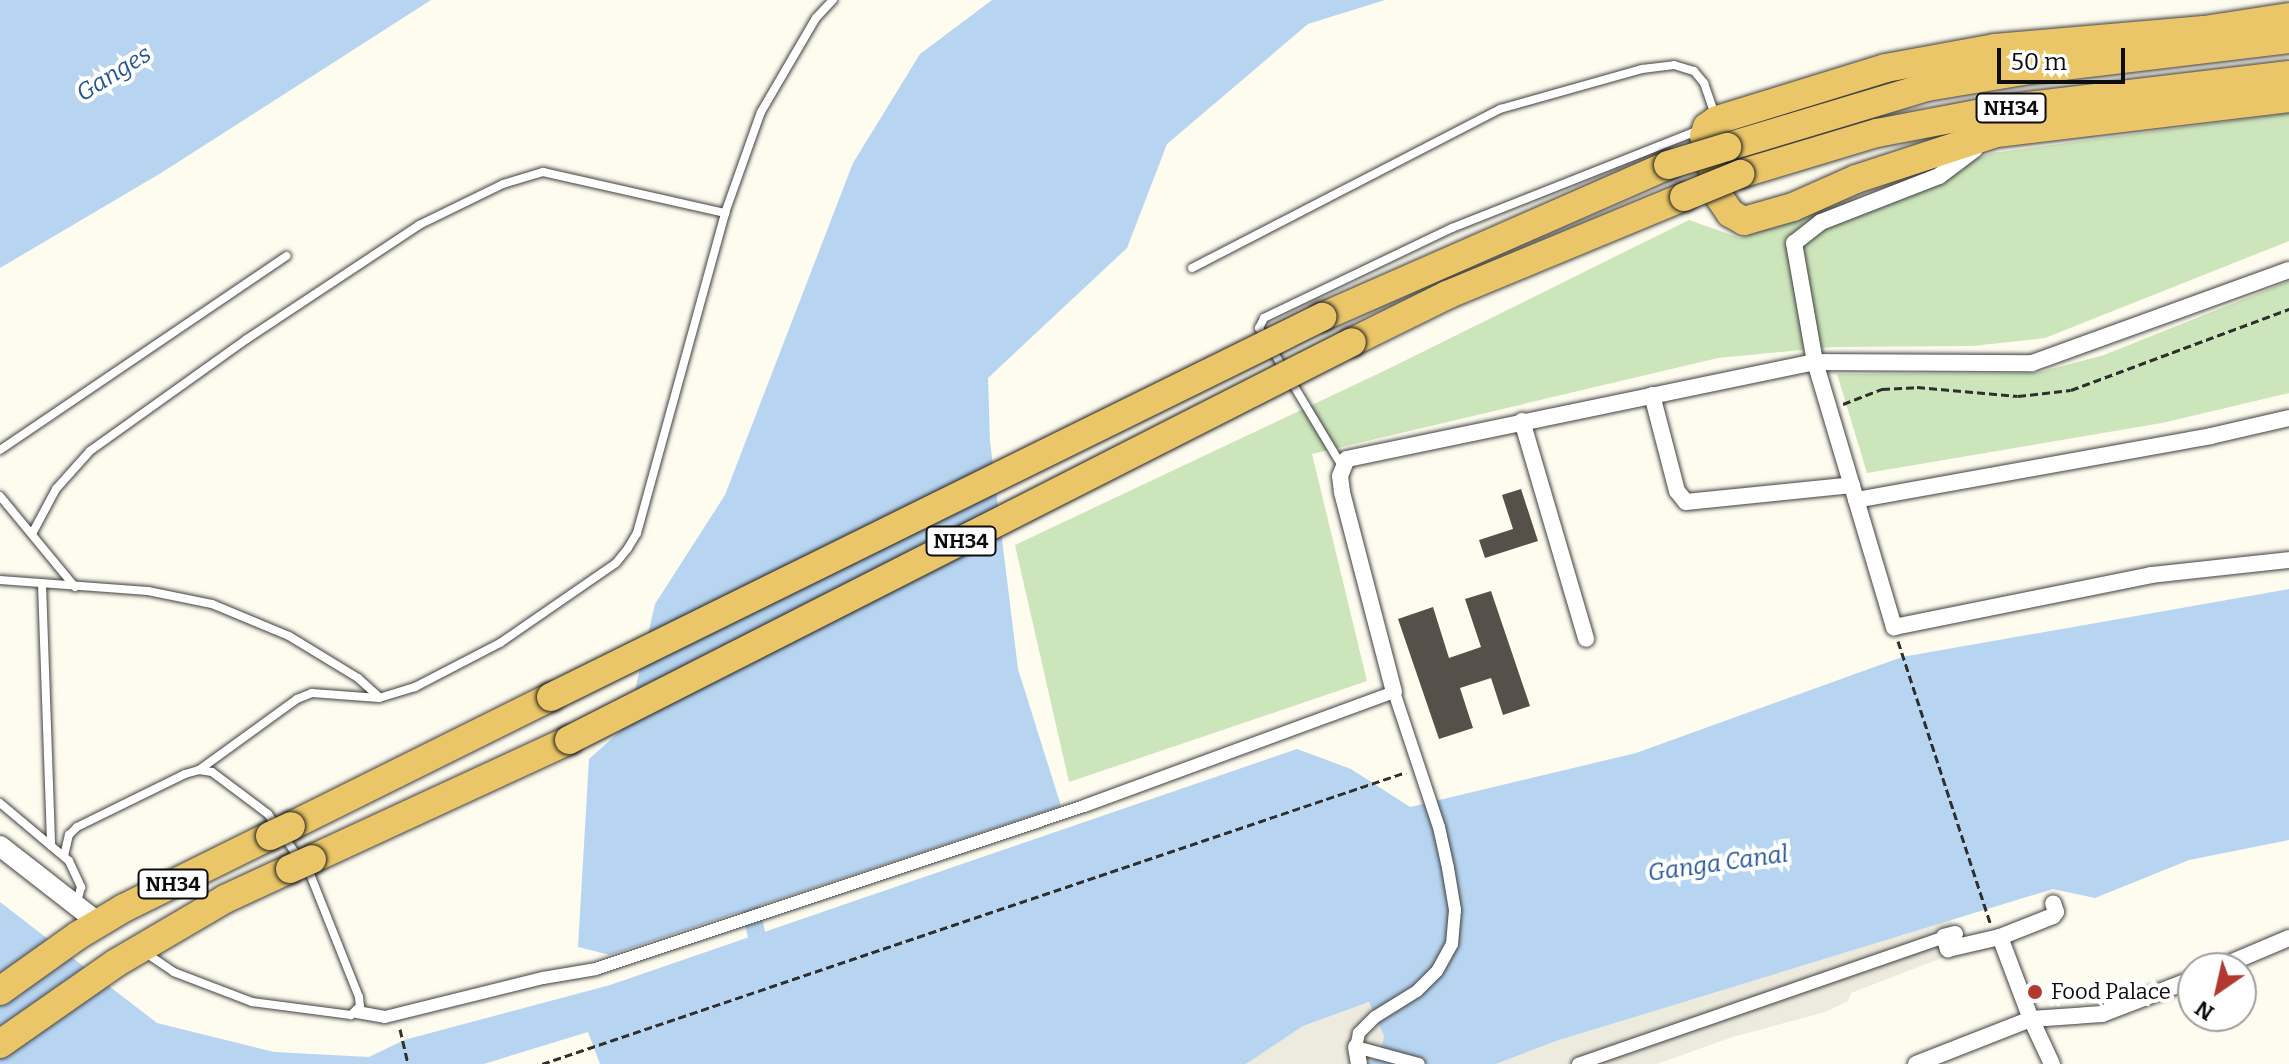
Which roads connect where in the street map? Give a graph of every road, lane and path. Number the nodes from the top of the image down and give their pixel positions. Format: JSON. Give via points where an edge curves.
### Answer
{"nodes":[{"id":1,"x":833,"y":0,"type":"edge"},
{"id":2,"x":2289,"y":17,"type":"edge"},
{"id":3,"x":2289,"y":39,"type":"edge"},
{"id":4,"x":2289,"y":75,"type":"edge"},
{"id":5,"x":2289,"y":98,"type":"edge"},
{"id":6,"x":1717,"y":131,"type":"junction"},
{"id":7,"x":1996,"y":133,"type":"junction"},
{"id":8,"x":725,"y":213,"type":"junction"},
{"id":9,"x":287,"y":256,"type":"dead end"},
{"id":10,"x":1192,"y":268,"type":"dead end"},
{"id":11,"x":2289,"y":270,"type":"edge"},
{"id":12,"x":1815,"y":362,"type":"junction"},
{"id":13,"x":1652,"y":395,"type":"junction"},
{"id":14,"x":2289,"y":418,"type":"edge"},
{"id":15,"x":1522,"y":421,"type":"junction"},
{"id":16,"x":0,"y":450,"type":"edge"},
{"id":17,"x":1342,"y":466,"type":"junction"},
{"id":18,"x":1854,"y":493,"type":"junction"},
{"id":19,"x":0,"y":496,"type":"edge"},
{"id":20,"x":33,"y":532,"type":"junction"},
{"id":21,"x":2289,"y":560,"type":"edge"},
{"id":22,"x":0,"y":580,"type":"edge"},
{"id":23,"x":42,"y":584,"type":"junction"},
{"id":24,"x":75,"y":587,"type":"junction"},
{"id":25,"x":1586,"y":639,"type":"dead end"},
{"id":26,"x":1902,"y":657,"type":"dead end"},
{"id":27,"x":1394,"y":692,"type":"junction"},
{"id":28,"x":379,"y":698,"type":"junction"},
{"id":29,"x":199,"y":770,"type":"junction"},
{"id":30,"x":1393,"y":776,"type":"dead end"},
{"id":31,"x":0,"y":803,"type":"edge"},
{"id":32,"x":0,"y":846,"type":"edge"},
{"id":33,"x":51,"y":846,"type":"junction"},
{"id":34,"x":64,"y":856,"type":"junction"},
{"id":35,"x":2053,"y":903,"type":"dead end"},
{"id":36,"x":77,"y":906,"type":"junction"},
{"id":37,"x":88,"y":929,"type":"junction"},
{"id":38,"x":1996,"y":932,"type":"junction"},
{"id":39,"x":1950,"y":936,"type":"joint"},
{"id":40,"x":2289,"y":938,"type":"edge"},
{"id":41,"x":140,"y":949,"type":"junction"},
{"id":42,"x":2256,"y":952,"type":"edge"},
{"id":43,"x":2177,"y":985,"type":"edge"},
{"id":44,"x":0,"y":991,"type":"edge"},
{"id":45,"x":357,"y":1012,"type":"junction"},
{"id":46,"x":2031,"y":1019,"type":"junction"},
{"id":47,"x":404,"y":1040,"type":"dead end"},
{"id":48,"x":0,"y":1044,"type":"edge"},
{"id":49,"x":1357,"y":1056,"type":"edge"},
{"id":50,"x":408,"y":1064,"type":"edge"},
{"id":51,"x":542,"y":1064,"type":"edge"},
{"id":52,"x":1419,"y":1064,"type":"edge"},
{"id":53,"x":1578,"y":1064,"type":"edge"},
{"id":54,"x":1916,"y":1064,"type":"edge"},
{"id":55,"x":2052,"y":1064,"type":"edge"}],
"edges":[{"from":1,"to":8,"type":"lane","via":[[772,90]]},
{"from":2,"to":6,"type":"highway","via":[[2204,30],[1995,48],[1886,68]]},
{"from":3,"to":6,"type":"highway","number":"NH34","via":[[2030,70]]},
{"from":4,"to":41,"type":"highway","number":"NH34","bridge":true,"via":[[2003,109],[1877,133],[1740,174],[1447,295],[569,740],[225,899]]},
{"from":5,"to":7,"type":"highway"},
{"from":6,"to":7,"type":"highway","via":[[1704,136],[1720,198],[1744,221]]},
{"from":6,"to":10,"type":"lane","via":[[1694,71],[1674,65],[1642,69],[1500,109]]},
{"from":6,"to":17,"type":"lane","via":[[1452,228],[1264,318],[1259,328]]},
{"from":6,"to":37,"type":"highway","number":"NH34","bridge":true,"via":[[1668,165],[1322,317]]},
{"from":7,"to":12,"type":"street","via":[[1939,176],[1821,222],[1794,243]]},
{"from":8,"to":20,"type":"lane","via":[[543,172],[503,184],[419,225],[90,451],[56,489]]},
{"from":8,"to":28,"type":"lane","via":[[637,533],[628,548],[616,563],[500,643],[415,687]]},
{"from":9,"to":16,"type":"lane"},
{"from":11,"to":12,"type":"street","via":[[2032,363]]},
{"from":12,"to":13,"type":"street"},
{"from":12,"to":18,"type":"street"},
{"from":13,"to":15,"type":"street"},
{"from":13,"to":18,"type":"street","via":[[1677,491],[1686,502]]},
{"from":14,"to":18,"type":"street","via":[[2211,436]]},
{"from":15,"to":17,"type":"street","via":[[1357,455]]},
{"from":15,"to":25,"type":"street"},
{"from":17,"to":27,"type":"street","via":[[1342,492]]},
{"from":18,"to":21,"type":"street","via":[[1894,627],[2151,575]]},
{"from":19,"to":20,"type":"lane"},
{"from":20,"to":24,"type":"lane"},
{"from":22,"to":23,"type":"lane"},
{"from":23,"to":24,"type":"lane"},
{"from":23,"to":33,"type":"lane"},
{"from":24,"to":28,"type":"lane","via":[[148,591],[212,604],[289,636],[358,678]]},
{"from":26,"to":38,"type":"path"},
{"from":27,"to":45,"type":"street","via":[[1084,806],[596,969],[385,1017]]},
{"from":27,"to":49,"type":"street","via":[[1448,868],[1455,910],[1452,944],[1437,971],[1417,991],[1359,1033]]},
{"from":28,"to":29,"type":"lane","via":[[328,692],[297,699]]},
{"from":29,"to":34,"type":"lane","via":[[77,827],[69,835]]},
{"from":29,"to":45,"type":"lane","via":[[231,784],[268,814],[310,874],[359,997]]},
{"from":30,"to":51,"type":"path"},
{"from":31,"to":33,"type":"lane"},
{"from":32,"to":36,"type":"street"},
{"from":33,"to":34,"type":"lane"},
{"from":34,"to":36,"type":"lane","via":[[78,873]]},
{"from":35,"to":38,"type":"street","via":[[2053,916]]},
{"from":36,"to":37,"type":"street"},
{"from":37,"to":44,"type":"highway","number":"NH34"},
{"from":38,"to":39,"type":"street","via":[[1949,949]]},
{"from":38,"to":46,"type":"street"},
{"from":39,"to":53,"type":"street"},
{"from":40,"to":42,"type":"street"},
{"from":41,"to":45,"type":"lane","via":[[174,972],[252,1002]]},
{"from":41,"to":48,"type":"highway","number":"NH34"},
{"from":43,"to":46,"type":"street","via":[[2102,1014]]},
{"from":46,"to":54,"type":"street"},
{"from":46,"to":55,"type":"street"},
{"from":47,"to":50,"type":"path"},
{"from":49,"to":52,"type":"street"}]}
